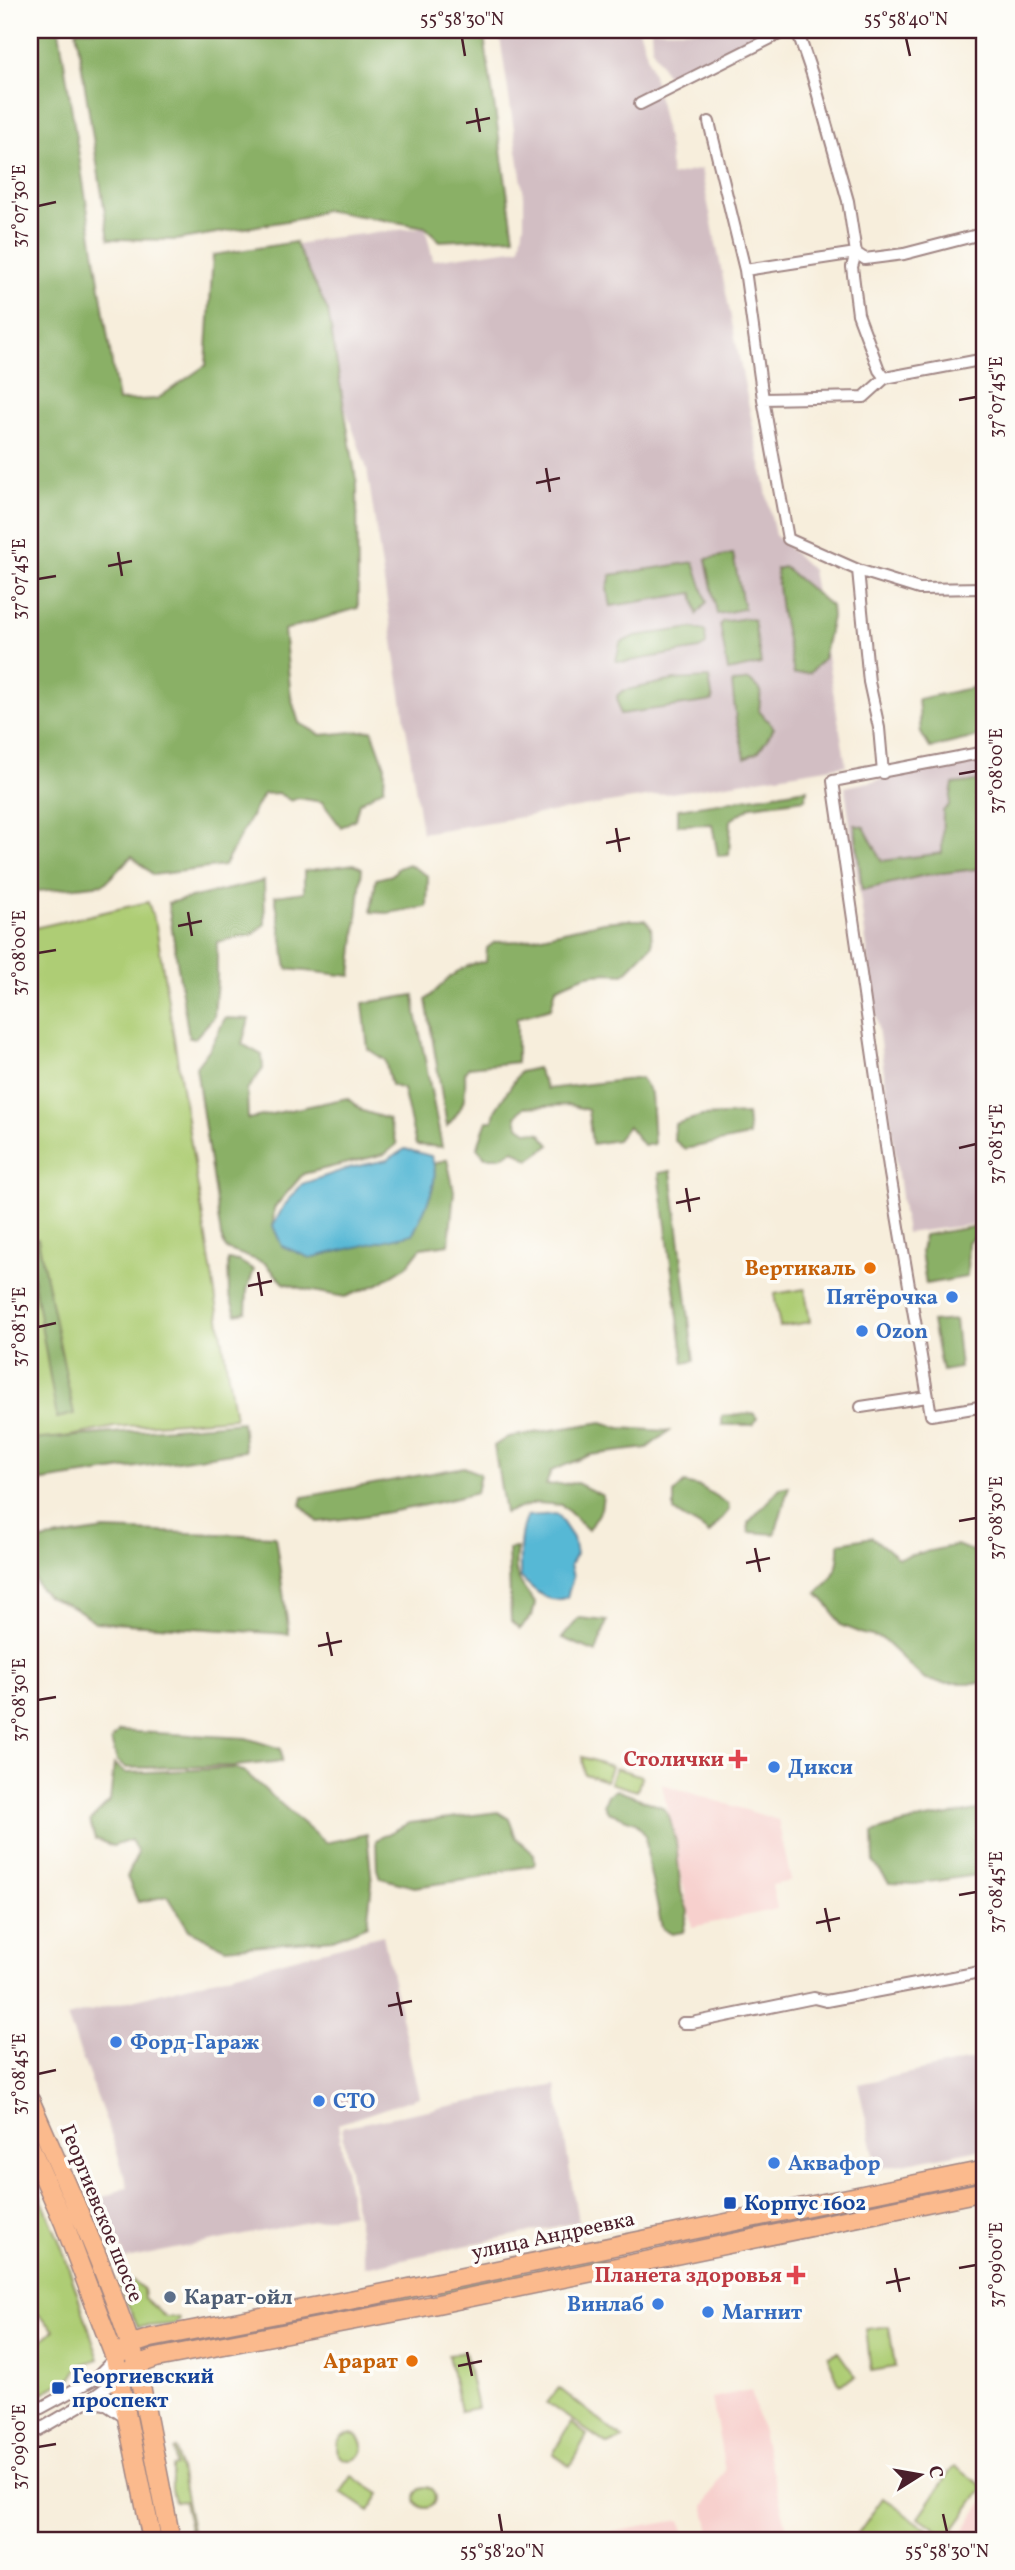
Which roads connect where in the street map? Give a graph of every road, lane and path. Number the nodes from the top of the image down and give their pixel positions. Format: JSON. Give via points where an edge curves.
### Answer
{"nodes":[{"id":1,"x":787,"y":30,"type":"edge"},
{"id":2,"x":797,"y":30,"type":"edge"},
{"id":3,"x":640,"y":104,"type":"dead end"},
{"id":4,"x":709,"y":122,"type":"dead end"},
{"id":5,"x":985,"y":233,"type":"edge"},
{"id":6,"x":856,"y":253,"type":"junction"},
{"id":7,"x":745,"y":270,"type":"junction"},
{"id":8,"x":985,"y":359,"type":"edge"},
{"id":9,"x":885,"y":378,"type":"junction"},
{"id":10,"x":763,"y":399,"type":"junction"},
{"id":11,"x":858,"y":569,"type":"junction"},
{"id":12,"x":985,"y":588,"type":"edge"},
{"id":13,"x":985,"y":752,"type":"edge"},
{"id":14,"x":883,"y":773,"type":"junction"},
{"id":15,"x":927,"y":1397,"type":"junction"},
{"id":16,"x":985,"y":1406,"type":"edge"},
{"id":17,"x":861,"y":1407,"type":"dead end"},
{"id":18,"x":985,"y":1971,"type":"edge"},
{"id":19,"x":683,"y":2023,"type":"dead end"},
{"id":20,"x":30,"y":2100,"type":"edge"},
{"id":21,"x":30,"y":2146,"type":"edge"},
{"id":22,"x":985,"y":2170,"type":"edge"},
{"id":23,"x":985,"y":2191,"type":"edge"},
{"id":24,"x":689,"y":2231,"type":"junction"},
{"id":25,"x":608,"y":2248,"type":"junction"},
{"id":26,"x":693,"y":2252,"type":"junction"},
{"id":27,"x":612,"y":2267,"type":"junction"},
{"id":28,"x":130,"y":2345,"type":"junction"},
{"id":29,"x":115,"y":2358,"type":"junction"},
{"id":30,"x":136,"y":2365,"type":"junction"},
{"id":31,"x":120,"y":2377,"type":"junction"},
{"id":32,"x":88,"y":2401,"type":"junction"},
{"id":33,"x":30,"y":2414,"type":"edge"},
{"id":34,"x":128,"y":2419,"type":"junction"},
{"id":35,"x":30,"y":2435,"type":"edge"},
{"id":36,"x":152,"y":2540,"type":"edge"},
{"id":37,"x":171,"y":2540,"type":"edge"}],
"edges":[{"from":1,"to":3,"type":"street"},
{"from":2,"to":6,"type":"street","via":[[848,201]]},
{"from":4,"to":7,"type":"street"},
{"from":5,"to":6,"type":"street","via":[[904,254],[864,259]]},
{"from":6,"to":7,"type":"street"},
{"from":6,"to":9,"type":"street","via":[[852,267],[858,314]]},
{"from":7,"to":10,"type":"street"},
{"from":8,"to":9,"type":"street"},
{"from":9,"to":10,"type":"street","via":[[864,397]]},
{"from":10,"to":11,"type":"street","via":[[788,539]]},
{"from":11,"to":12,"type":"street","via":[[919,589]]},
{"from":11,"to":14,"type":"street"},
{"from":13,"to":14,"type":"street"},
{"from":14,"to":15,"type":"street","via":[[833,781]]},
{"from":15,"to":16,"type":"street","via":[[931,1415]]},
{"from":15,"to":17,"type":"street"},
{"from":18,"to":19,"type":"street"},
{"from":20,"to":28,"type":"main road","name":"Георгиевское шоссе","via":[[104,2272]]},
{"from":21,"to":29,"type":"main road","name":"Георгиевское шоссе"},
{"from":22,"to":24,"type":"main road","name":"улица Андреевка"},
{"from":23,"to":26,"type":"main road","name":"улица Андреевка"},
{"from":24,"to":25,"type":"main road","name":"улица Андреевка"},
{"from":24,"to":26,"type":"main road"},
{"from":25,"to":27,"type":"main road","via":[[607,2261]]},
{"from":25,"to":28,"type":"main road","name":"улица Андреевка"},
{"from":26,"to":27,"type":"main road","name":"улица Андреевка"},
{"from":27,"to":30,"type":"main road","name":"улица Андреевка"},
{"from":28,"to":29,"type":"main road"},
{"from":28,"to":30,"type":"main road"},
{"from":29,"to":31,"type":"main road"},
{"from":29,"to":33,"type":"street","via":[[94,2379]]},
{"from":30,"to":31,"type":"main road"},
{"from":30,"to":37,"type":"main road"},
{"from":31,"to":32,"type":"street"},
{"from":31,"to":34,"type":"main road"},
{"from":32,"to":34,"type":"street","via":[[104,2404]]},
{"from":32,"to":35,"type":"street"},
{"from":34,"to":36,"type":"main road"}]}
